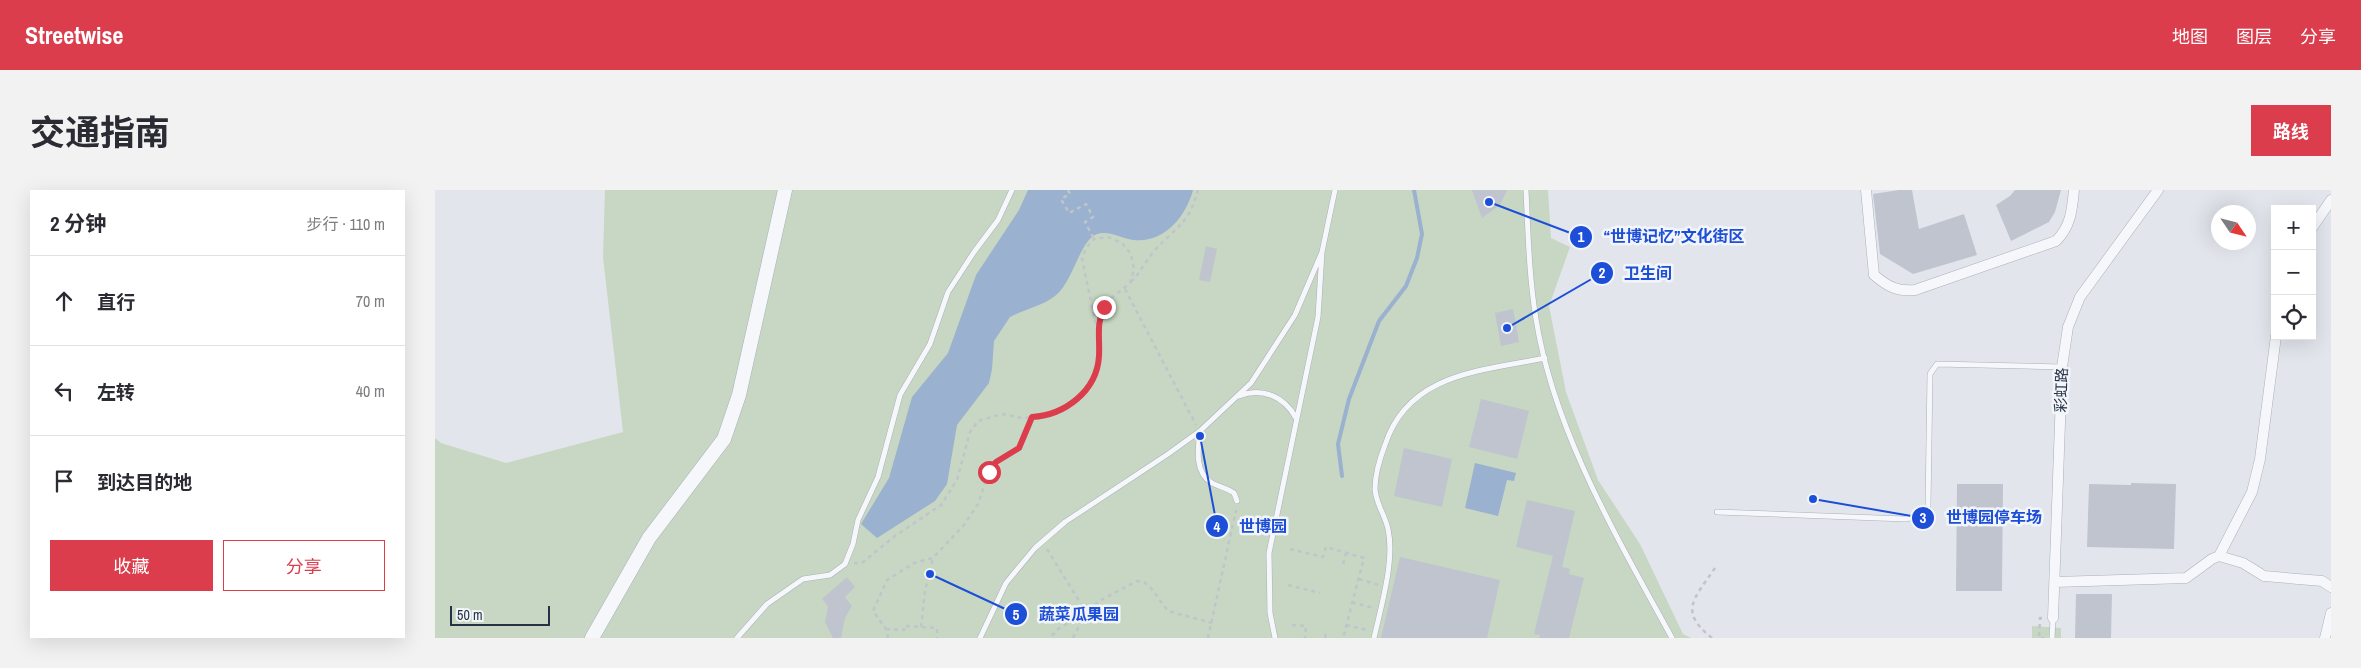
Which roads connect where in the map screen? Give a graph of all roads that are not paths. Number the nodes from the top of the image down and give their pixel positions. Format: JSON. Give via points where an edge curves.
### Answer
{"nodes":[{"id":1,"x":785,"y":190,"type":"edge"},
{"id":2,"x":1013,"y":190,"type":"edge"},
{"id":3,"x":1335,"y":190,"type":"edge"},
{"id":4,"x":1526,"y":190,"type":"edge"},
{"id":5,"x":1866,"y":190,"type":"edge"},
{"id":6,"x":2074,"y":190,"type":"edge"},
{"id":7,"x":2157,"y":190,"type":"edge"},
{"id":8,"x":2331,"y":200,"type":"edge"},
{"id":9,"x":2316,"y":222,"type":"edge"},
{"id":10,"x":1322,"y":252,"type":"junction"},
{"id":11,"x":2275,"y":340,"type":"edge"},
{"id":12,"x":1545,"y":358,"type":"junction"},
{"id":13,"x":2062,"y":367,"type":"junction"},
{"id":14,"x":1236,"y":397,"type":"junction"},
{"id":15,"x":1296,"y":418,"type":"junction"},
{"id":16,"x":1200,"y":431,"type":"junction"},
{"id":17,"x":1237,"y":501,"type":"road end"},
{"id":18,"x":1717,"y":512,"type":"dead end"},
{"id":19,"x":2219,"y":556,"type":"junction"},
{"id":20,"x":2055,"y":582,"type":"junction"},
{"id":21,"x":2331,"y":587,"type":"edge"},
{"id":22,"x":2331,"y":613,"type":"edge"},
{"id":23,"x":2053,"y":618,"type":"joint"},
{"id":24,"x":1375,"y":635,"type":"edge"},
{"id":25,"x":592,"y":638,"type":"edge"},
{"id":26,"x":737,"y":638,"type":"edge"},
{"id":27,"x":980,"y":638,"type":"edge"},
{"id":28,"x":1275,"y":638,"type":"edge"},
{"id":29,"x":1672,"y":638,"type":"edge"},
{"id":30,"x":2052,"y":638,"type":"edge"},
{"id":31,"x":2325,"y":638,"type":"edge"}],
"edges":[{"from":1,"to":25,"type":"street","via":[[739,395],[724,439],[649,538]]},
{"from":2,"to":26,"type":"lane","via":[[998,220],[948,292],[931,344],[900,395],[878,477],[858,520],[845,564],[830,575],[803,579],[767,604]]},
{"from":3,"to":10,"type":"lane"},
{"from":4,"to":12,"type":"lane","via":[[1536,319]]},
{"from":5,"to":6,"type":"street","via":[[1874,274],[1886,286],[1901,292],[2056,241],[2065,232],[2072,214]]},
{"from":7,"to":13,"type":"street","name":"彩虹路","via":[[2080,297],[2068,327]]},
{"from":8,"to":9,"type":"street"},
{"from":10,"to":14,"type":"lane","via":[[1295,315],[1251,383]]},
{"from":10,"to":15,"type":"lane","via":[[1318,317]]},
{"from":11,"to":19,"type":"street","via":[[2260,459],[2252,492]]},
{"from":12,"to":24,"type":"lane","via":[[1455,376],[1413,398],[1399,413],[1388,434],[1375,488],[1388,530],[1389,549]]},
{"from":12,"to":29,"type":"lane","via":[[1573,444],[1604,514]]},
{"from":13,"to":18,"type":"lane","via":[[1937,364],[1930,374],[1928,506],[1924,515],[1905,519]]},
{"from":13,"to":20,"type":"street","name":"彩虹路"},
{"from":14,"to":15,"type":"lane","via":[[1251,392],[1274,396],[1287,405]]},
{"from":14,"to":16,"type":"lane"},
{"from":15,"to":28,"type":"lane","via":[[1269,553],[1270,613]]},
{"from":16,"to":17,"type":"lane","via":[[1197,452],[1200,468],[1211,482],[1235,493]]},
{"from":16,"to":27,"type":"lane","via":[[1065,522],[1042,542],[1006,583]]},
{"from":19,"to":20,"type":"street","via":[[2186,578]]},
{"from":19,"to":21,"type":"street","via":[[2243,563],[2264,576],[2322,581]]},
{"from":20,"to":23,"type":"street","name":"彩虹路"},
{"from":22,"to":31,"type":"street"},
{"from":23,"to":30,"type":"lane"}]}
